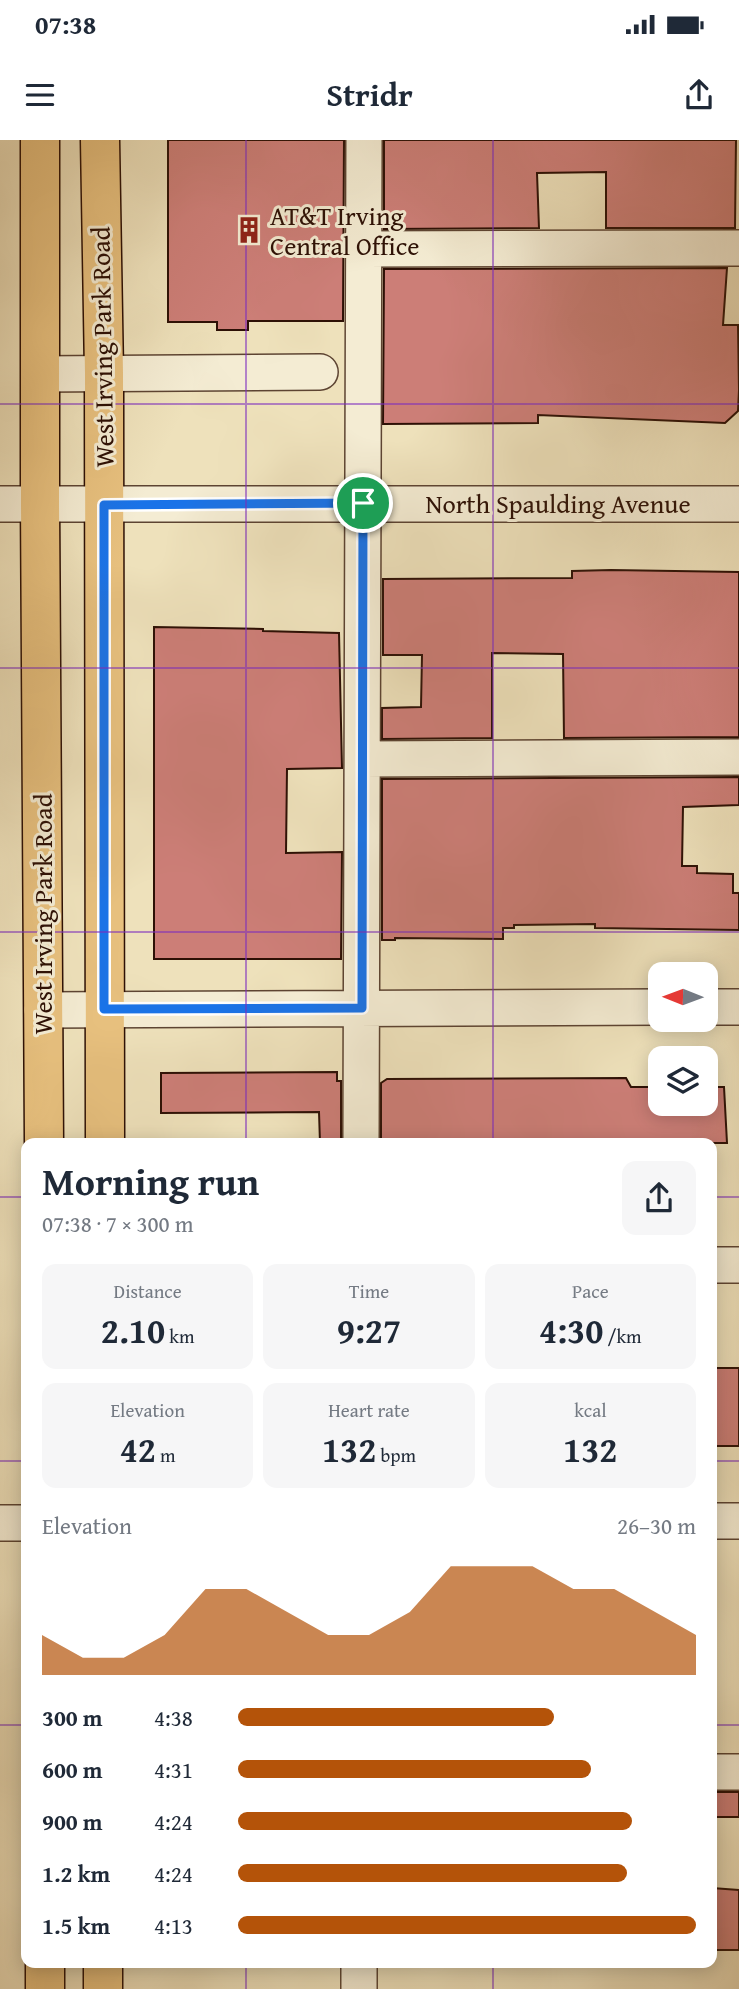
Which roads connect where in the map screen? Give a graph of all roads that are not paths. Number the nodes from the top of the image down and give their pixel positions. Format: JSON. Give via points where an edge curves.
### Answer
{"nodes":[{"id":1,"x":40,"y":140,"type":"edge"},
{"id":2,"x":100,"y":140,"type":"edge"},
{"id":3,"x":364,"y":140,"type":"edge"},
{"id":4,"x":739,"y":248,"type":"edge"},
{"id":5,"x":364,"y":249,"type":"junction"},
{"id":6,"x":320,"y":372,"type":"dead end"},
{"id":7,"x":104,"y":373,"type":"junction"},
{"id":8,"x":40,"y":374,"type":"junction"},
{"id":9,"x":363,"y":503,"type":"junction"},
{"id":10,"x":0,"y":504,"type":"edge"},
{"id":11,"x":40,"y":504,"type":"junction"},
{"id":12,"x":739,"y":504,"type":"edge"},
{"id":13,"x":104,"y":505,"type":"junction"},
{"id":14,"x":739,"y":757,"type":"edge"},
{"id":15,"x":363,"y":759,"type":"junction"},
{"id":16,"x":648,"y":1007,"type":"edge"},
{"id":17,"x":718,"y":1007,"type":"edge"},
{"id":18,"x":739,"y":1007,"type":"edge"},
{"id":19,"x":362,"y":1008,"type":"junction"},
{"id":20,"x":104,"y":1009,"type":"junction"},
{"id":21,"x":43,"y":1010,"type":"junction"},
{"id":22,"x":44,"y":1138,"type":"edge"},
{"id":23,"x":105,"y":1138,"type":"edge"},
{"id":24,"x":361,"y":1138,"type":"edge"},
{"id":25,"x":717,"y":1265,"type":"edge"},
{"id":26,"x":739,"y":1265,"type":"edge"},
{"id":27,"x":717,"y":1521,"type":"edge"},
{"id":28,"x":739,"y":1521,"type":"edge"},
{"id":29,"x":0,"y":1523,"type":"edge"},
{"id":30,"x":21,"y":1523,"type":"edge"},
{"id":31,"x":717,"y":1772,"type":"edge"},
{"id":32,"x":739,"y":1772,"type":"edge"},
{"id":33,"x":46,"y":1968,"type":"edge"},
{"id":34,"x":103,"y":1968,"type":"edge"},
{"id":35,"x":359,"y":1968,"type":"edge"},
{"id":36,"x":46,"y":1989,"type":"edge"},
{"id":37,"x":103,"y":1989,"type":"edge"},
{"id":38,"x":359,"y":1989,"type":"edge"}],
"edges":[{"from":1,"to":8,"type":"main road","name":"West Irving Park Road"},
{"from":2,"to":7,"type":"main road","name":"West Irving Park Road"},
{"from":3,"to":5,"type":"street"},
{"from":4,"to":5,"type":"street"},
{"from":5,"to":9,"type":"street"},
{"from":6,"to":7,"type":"street"},
{"from":7,"to":8,"type":"street"},
{"from":7,"to":13,"type":"main road","name":"West Irving Park Road"},
{"from":8,"to":11,"type":"main road","name":"West Irving Park Road"},
{"from":9,"to":12,"type":"street","name":"North Spaulding Avenue"},
{"from":9,"to":13,"type":"street","name":"North Spaulding Avenue"},
{"from":9,"to":15,"type":"street"},
{"from":10,"to":11,"type":"street","name":"North Spaulding Avenue"},
{"from":11,"to":13,"type":"street","name":"North Spaulding Avenue"},
{"from":11,"to":21,"type":"main road","name":"West Irving Park Road"},
{"from":13,"to":20,"type":"main road","name":"West Irving Park Road"},
{"from":14,"to":15,"type":"street"},
{"from":15,"to":19,"type":"street"},
{"from":16,"to":19,"type":"street"},
{"from":17,"to":18,"type":"street"},
{"from":19,"to":20,"type":"street"},
{"from":19,"to":24,"type":"street"},
{"from":20,"to":21,"type":"street"},
{"from":20,"to":23,"type":"main road","name":"West Irving Park Road"},
{"from":21,"to":22,"type":"main road","name":"West Irving Park Road"},
{"from":25,"to":26,"type":"street"},
{"from":27,"to":28,"type":"street"},
{"from":29,"to":30,"type":"street"},
{"from":31,"to":32,"type":"street"},
{"from":33,"to":36,"type":"main road"},
{"from":34,"to":37,"type":"main road"},
{"from":35,"to":38,"type":"street"}]}
